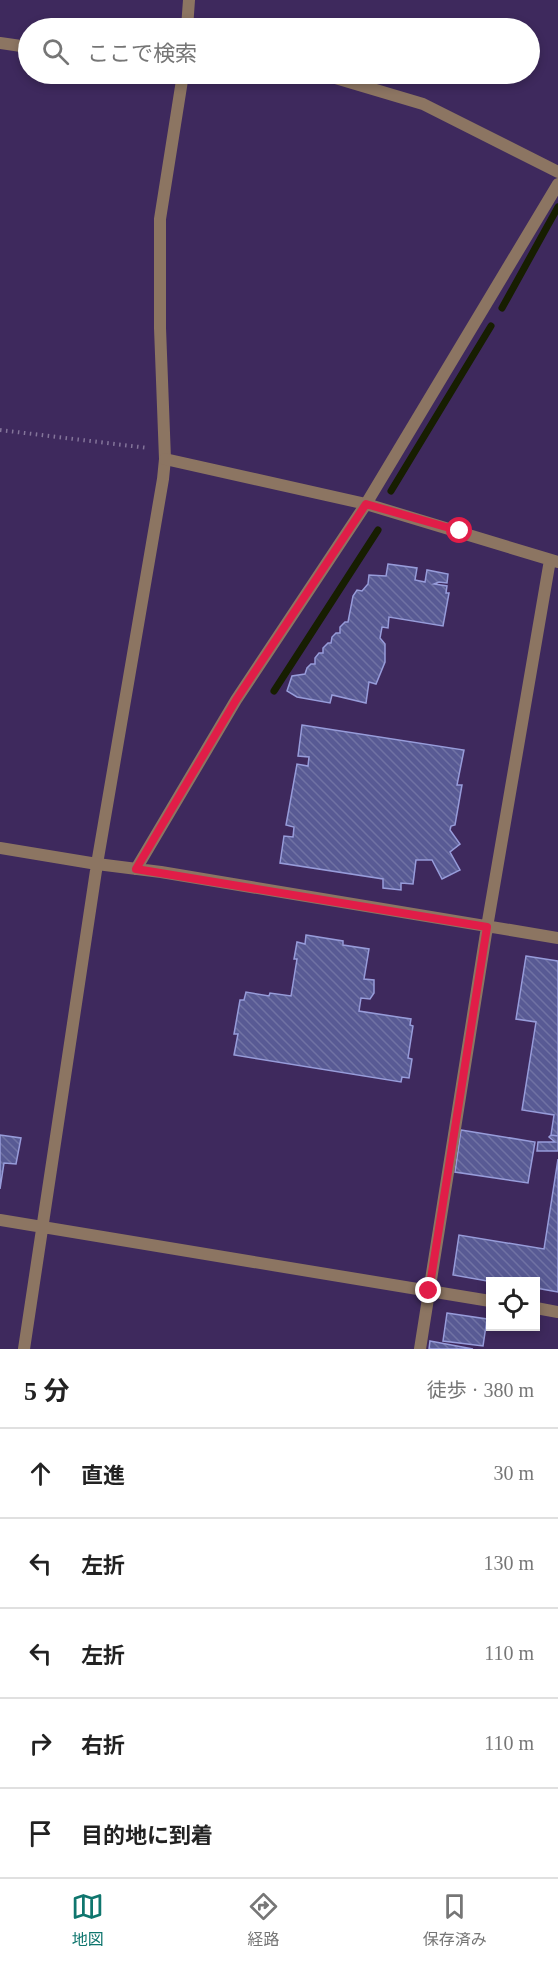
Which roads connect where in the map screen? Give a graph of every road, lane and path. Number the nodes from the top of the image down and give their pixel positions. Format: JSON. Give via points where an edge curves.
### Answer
{"nodes":[{"id":1,"x":189,"y":0,"type":"edge"},
{"id":2,"x":188,"y":18,"type":"edge"},
{"id":3,"x":0,"y":44,"type":"edge"},
{"id":4,"x":18,"y":46,"type":"edge"},
{"id":5,"x":181,"y":84,"type":"edge"},
{"id":6,"x":356,"y":84,"type":"edge"},
{"id":7,"x":558,"y":172,"type":"edge"},
{"id":8,"x":558,"y":183,"type":"edge"},
{"id":9,"x":0,"y":430,"type":"edge"},
{"id":10,"x":165,"y":459,"type":"junction"},
{"id":11,"x":366,"y":504,"type":"junction"},
{"id":12,"x":554,"y":561,"type":"edge"},
{"id":13,"x":0,"y":848,"type":"edge"},
{"id":14,"x":97,"y":864,"type":"junction"},
{"id":15,"x":136,"y":869,"type":"junction"},
{"id":16,"x":487,"y":927,"type":"junction"},
{"id":17,"x":558,"y":938,"type":"edge"},
{"id":18,"x":0,"y":1220,"type":"edge"},
{"id":19,"x":42,"y":1227,"type":"junction"},
{"id":20,"x":429,"y":1291,"type":"junction"},
{"id":21,"x":486,"y":1300,"type":"edge"},
{"id":22,"x":540,"y":1309,"type":"edge"},
{"id":23,"x":558,"y":1312,"type":"edge"},
{"id":24,"x":24,"y":1349,"type":"edge"},
{"id":25,"x":420,"y":1349,"type":"edge"}],
"edges":[{"from":1,"to":2,"type":"street"},
{"from":3,"to":4,"type":"street"},
{"from":5,"to":10,"type":"street","via":[[160,219]]},
{"from":6,"to":7,"type":"street","via":[[423,104]]},
{"from":8,"to":11,"type":"street"},
{"from":9,"to":10,"type":"path","via":[[153,448]]},
{"from":10,"to":11,"type":"street"},
{"from":10,"to":14,"type":"street"},
{"from":11,"to":12,"type":"street"},
{"from":11,"to":15,"type":"street","via":[[236,700]]},
{"from":12,"to":16,"type":"street"},
{"from":13,"to":14,"type":"street"},
{"from":14,"to":15,"type":"street"},
{"from":14,"to":19,"type":"street"},
{"from":15,"to":16,"type":"street"},
{"from":16,"to":17,"type":"street"},
{"from":16,"to":20,"type":"street"},
{"from":18,"to":19,"type":"street"},
{"from":19,"to":20,"type":"street"},
{"from":19,"to":24,"type":"street"},
{"from":20,"to":21,"type":"street"},
{"from":20,"to":25,"type":"street"},
{"from":22,"to":23,"type":"street"}]}
